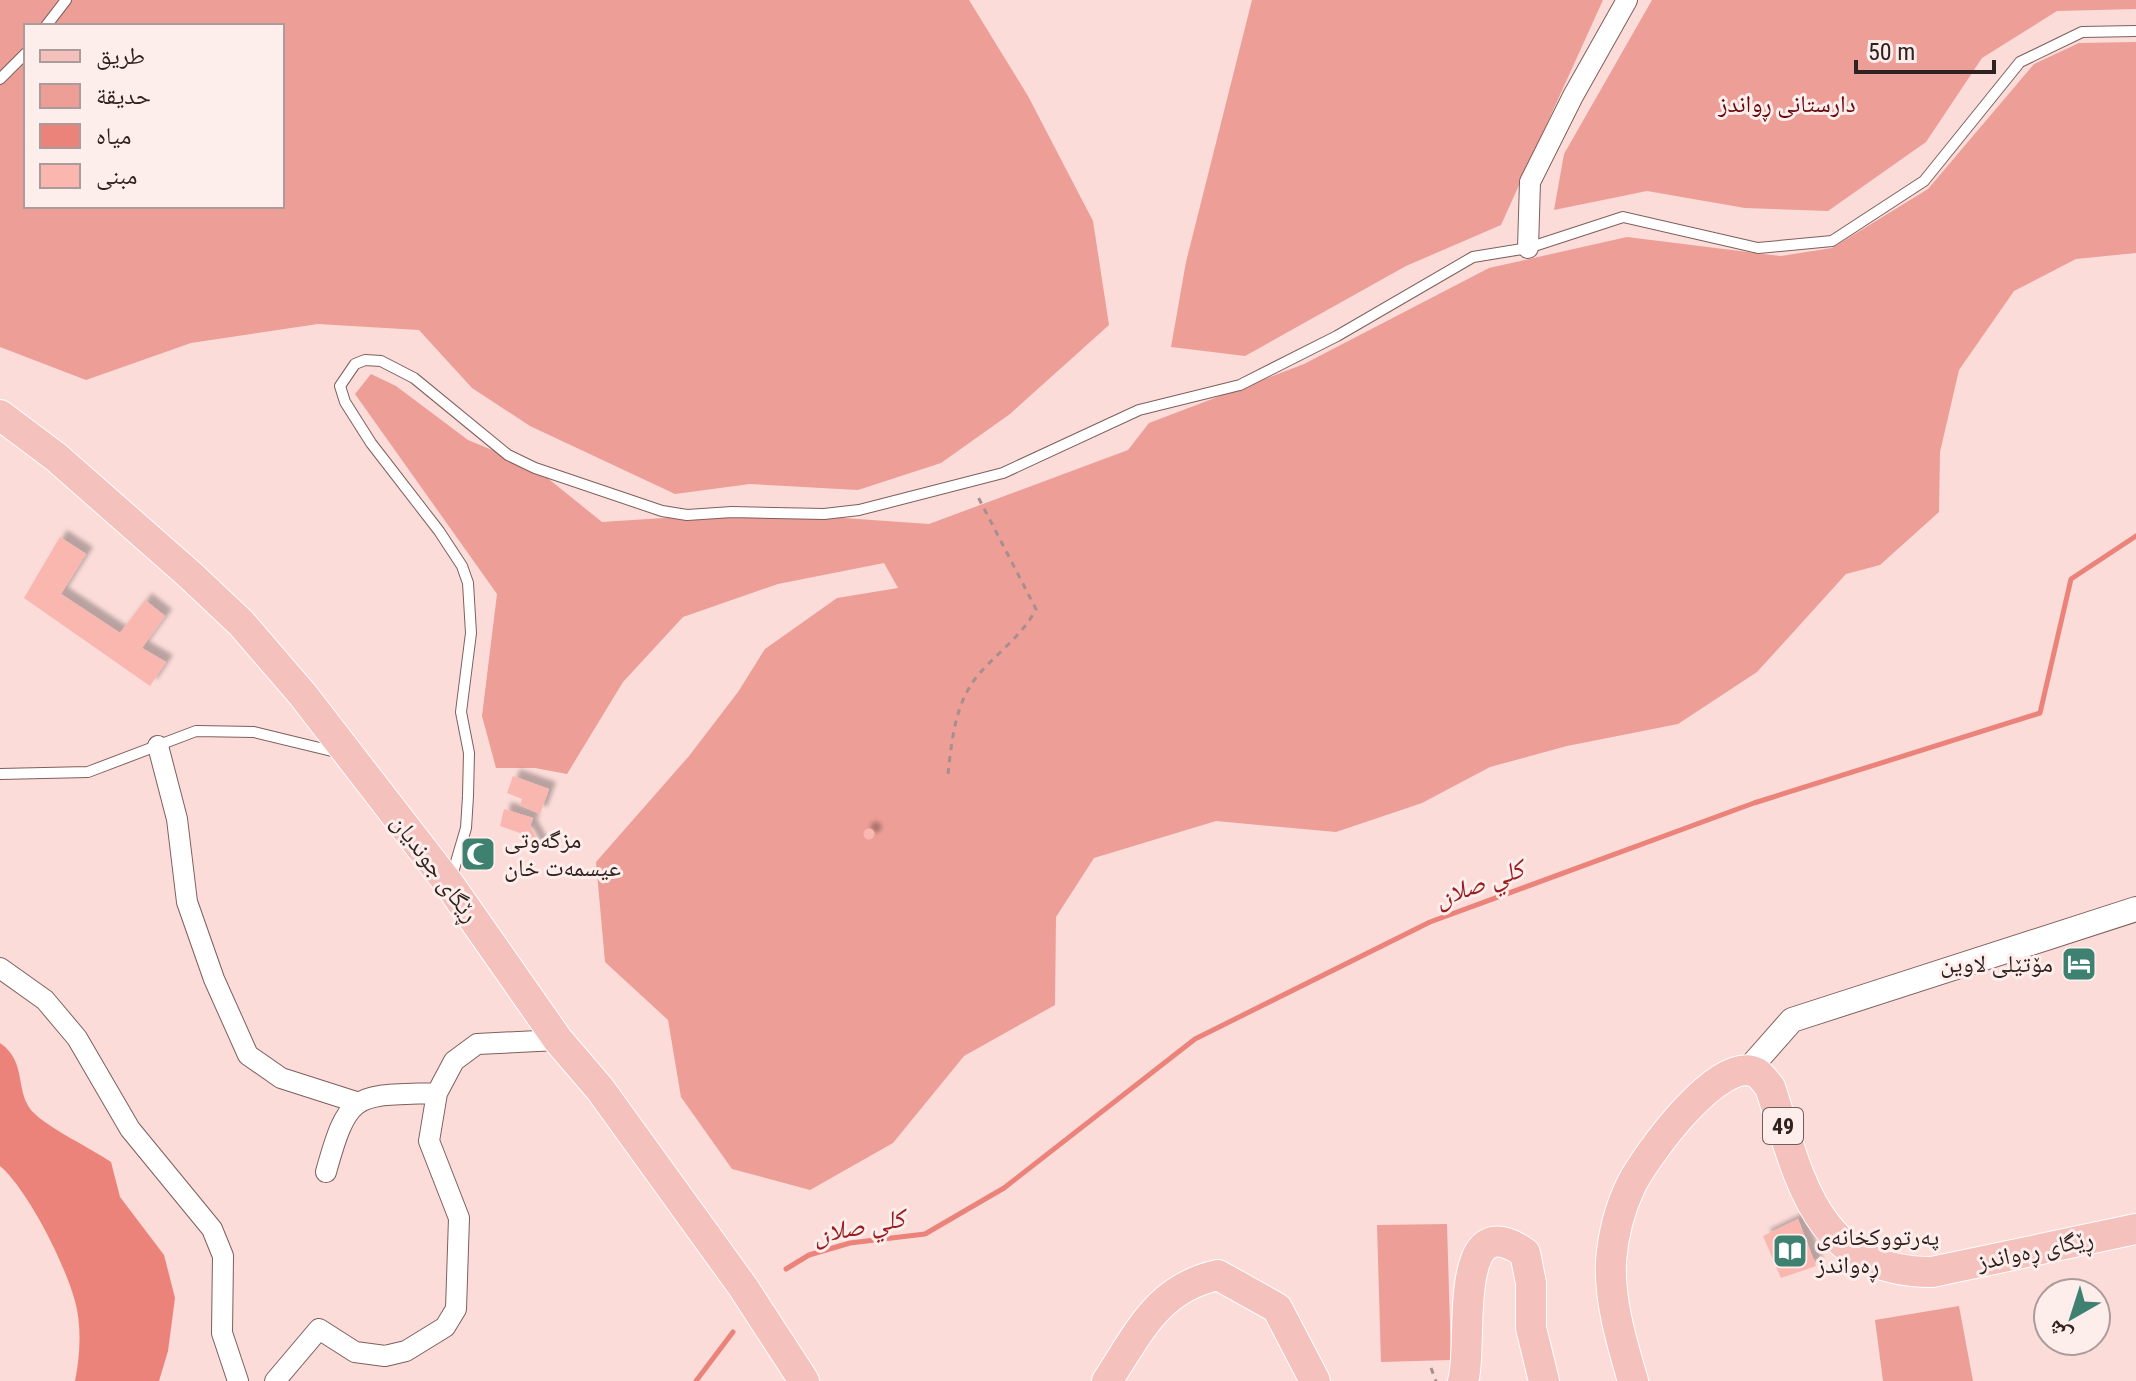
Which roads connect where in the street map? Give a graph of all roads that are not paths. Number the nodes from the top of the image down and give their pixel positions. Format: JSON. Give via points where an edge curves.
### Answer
{"nodes":[{"id":1,"x":66,"y":0,"type":"edge"},
{"id":2,"x":1627,"y":0,"type":"edge"},
{"id":3,"x":48,"y":24,"type":"edge"},
{"id":4,"x":2136,"y":31,"type":"edge"},
{"id":5,"x":24,"y":55,"type":"edge"},
{"id":6,"x":0,"y":79,"type":"edge"},
{"id":7,"x":1528,"y":248,"type":"junction"},
{"id":8,"x":0,"y":415,"type":"edge"},
{"id":9,"x":158,"y":746,"type":"junction"},
{"id":10,"x":349,"y":756,"type":"junction"},
{"id":11,"x":0,"y":774,"type":"edge"},
{"id":12,"x":449,"y":884,"type":"junction"},
{"id":13,"x":2136,"y":909,"type":"edge"},
{"id":14,"x":0,"y":968,"type":"edge"},
{"id":15,"x":558,"y":1040,"type":"junction"},
{"id":16,"x":1747,"y":1071,"type":"junction"},
{"id":17,"x":437,"y":1093,"type":"junction"},
{"id":18,"x":356,"y":1102,"type":"junction"},
{"id":19,"x":326,"y":1172,"type":"dead end"},
{"id":20,"x":2136,"y":1229,"type":"edge"},
{"id":21,"x":238,"y":1381,"type":"edge"},
{"id":22,"x":275,"y":1381,"type":"edge"},
{"id":23,"x":804,"y":1381,"type":"edge"},
{"id":24,"x":1107,"y":1381,"type":"edge"},
{"id":25,"x":1315,"y":1381,"type":"edge"},
{"id":26,"x":1463,"y":1381,"type":"edge"},
{"id":27,"x":1544,"y":1381,"type":"edge"},
{"id":28,"x":1633,"y":1381,"type":"edge"}],
"edges":[{"from":1,"to":3,"type":"lane"},
{"from":2,"to":7,"type":"street","via":[[1530,182]]},
{"from":4,"to":7,"type":"lane","via":[[2082,32],[2020,62],[1924,181],[1832,241],[1758,248],[1623,217]]},
{"from":5,"to":6,"type":"lane"},
{"from":7,"to":12,"type":"lane","via":[[1473,257],[1240,385],[1139,410],[1003,473],[824,514],[662,511],[535,468],[482,436],[396,367],[381,361],[355,364],[340,386],[345,402],[462,566],[472,601],[461,712],[469,753],[466,828]]},
{"from":8,"to":10,"type":"main road","name":"ڕێگای جوندیان","via":[[127,517],[241,623]]},
{"from":9,"to":10,"type":"lane","via":[[196,731],[254,732]]},
{"from":9,"to":11,"type":"lane","via":[[88,772]]},
{"from":9,"to":18,"type":"street","via":[[177,819],[187,902],[248,1055],[281,1078]]},
{"from":10,"to":12,"type":"main road","name":"ڕێگای جوندیان"},
{"from":12,"to":15,"type":"main road","name":"ڕێگای جوندیان"},
{"from":13,"to":16,"type":"street","via":[[1792,1020]]},
{"from":14,"to":21,"type":"street","via":[[45,1000],[77,1038],[130,1129],[212,1229],[223,1256],[222,1333]]},
{"from":15,"to":17,"type":"street","via":[[477,1044],[454,1061]]},
{"from":15,"to":23,"type":"main road","name":"ڕێگای جوندیان","via":[[600,1089],[743,1287]]},
{"from":16,"to":20,"type":"main road","name":"ڕێگای ڕەواندز","number":"49","via":[[1757,1073],[1770,1087],[1813,1205],[1838,1242],[1869,1262],[1898,1272],[1932,1272]]},
{"from":16,"to":28,"type":"main road","via":[[1721,1079],[1701,1093],[1666,1133],[1633,1182],[1620,1213],[1611,1260],[1612,1291]]},
{"from":17,"to":18,"type":"street","via":[[370,1096]]},
{"from":17,"to":22,"type":"street","via":[[429,1141],[459,1218],[456,1309],[431,1337],[385,1356],[355,1352],[319,1329]]},
{"from":18,"to":19,"type":"street","via":[[338,1129]]},
{"from":24,"to":25,"type":"main road","via":[[1153,1312],[1192,1281],[1218,1275],[1277,1308]]},
{"from":26,"to":27,"type":"main road","via":[[1472,1265],[1481,1247],[1494,1240],[1525,1253],[1531,1328]]}]}
